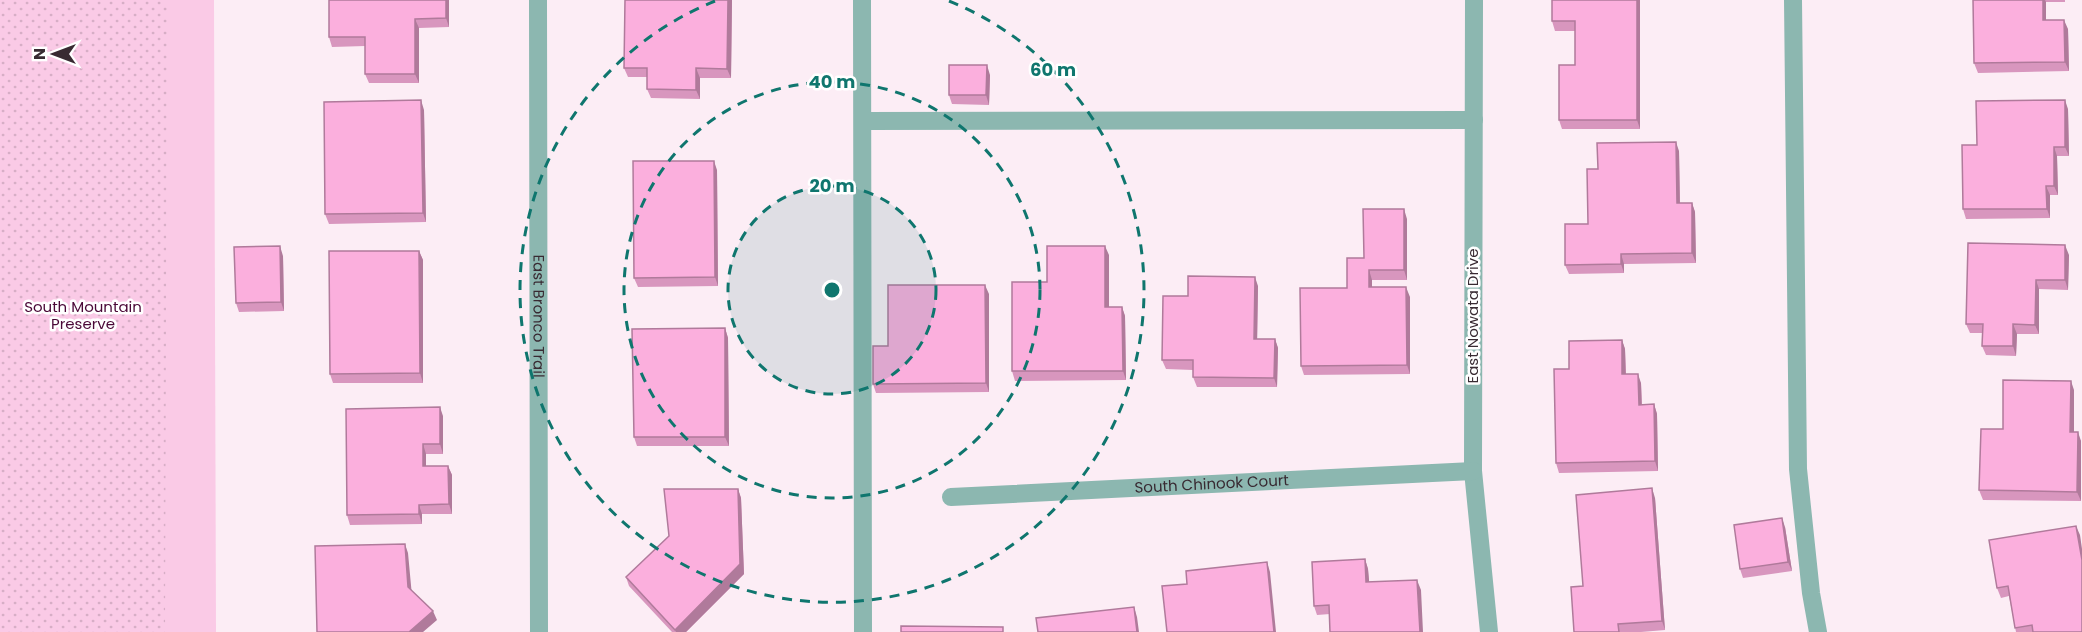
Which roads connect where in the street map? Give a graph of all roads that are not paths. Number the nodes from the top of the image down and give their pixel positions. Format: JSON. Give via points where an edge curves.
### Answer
{"nodes":[{"id":1,"x":538,"y":0,"type":"edge"},
{"id":2,"x":862,"y":0,"type":"edge"},
{"id":3,"x":1474,"y":0,"type":"edge"},
{"id":4,"x":1793,"y":0,"type":"edge"},
{"id":5,"x":1474,"y":120,"type":"junction"},
{"id":6,"x":863,"y":121,"type":"junction"},
{"id":7,"x":1473,"y":471,"type":"junction"},
{"id":8,"x":951,"y":497,"type":"dead end"},
{"id":9,"x":539,"y":632,"type":"edge"},
{"id":10,"x":863,"y":632,"type":"edge"},
{"id":11,"x":1489,"y":632,"type":"edge"},
{"id":12,"x":1818,"y":632,"type":"edge"}],
"edges":[{"from":1,"to":9,"type":"street","name":"East Bronco Trail"},
{"from":2,"to":6,"type":"street"},
{"from":3,"to":5,"type":"street","name":"East Nowata Drive"},
{"from":4,"to":12,"type":"street","via":[[1798,469]]},
{"from":5,"to":6,"type":"street"},
{"from":5,"to":7,"type":"street","name":"East Nowata Drive"},
{"from":6,"to":10,"type":"street"},
{"from":7,"to":8,"type":"street","name":"South Chinook Court"},
{"from":7,"to":11,"type":"street","name":"East Nowata Drive"}]}
